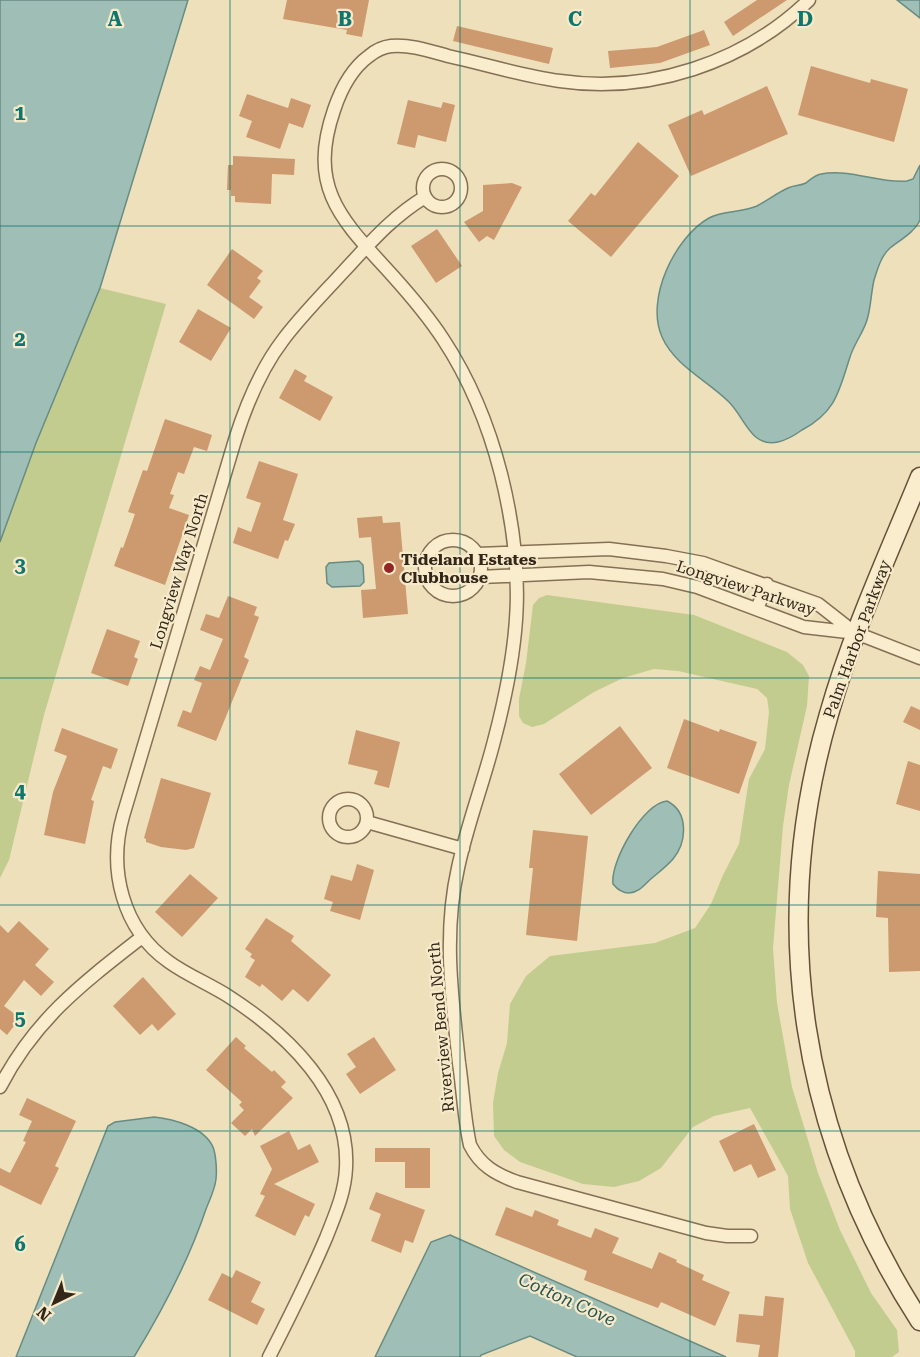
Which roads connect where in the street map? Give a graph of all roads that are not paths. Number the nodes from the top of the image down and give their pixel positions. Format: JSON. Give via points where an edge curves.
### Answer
{"nodes":[{"id":1,"x":809,"y":0,"type":"edge"},
{"id":2,"x":425,"y":197,"type":"dead end"},
{"id":3,"x":366,"y":248,"type":"junction"},
{"id":4,"x":920,"y":477,"type":"edge"},
{"id":5,"x":516,"y":552,"type":"junction"},
{"id":6,"x":477,"y":554,"type":"junction"},
{"id":7,"x":518,"y":575,"type":"junction"},
{"id":8,"x":480,"y":577,"type":"junction"},
{"id":9,"x":767,"y":584,"type":"junction"},
{"id":10,"x":758,"y":609,"type":"junction"},
{"id":11,"x":856,"y":633,"type":"junction"},
{"id":12,"x":920,"y":658,"type":"edge"},
{"id":13,"x":366,"y":822,"type":"dead end"},
{"id":14,"x":463,"y":849,"type":"junction"},
{"id":15,"x":142,"y":937,"type":"junction"},
{"id":16,"x":0,"y":1088,"type":"edge"},
{"id":17,"x":751,"y":1236,"type":"dead end"},
{"id":18,"x":920,"y":1321,"type":"edge"},
{"id":19,"x":269,"y":1357,"type":"edge"}],
"edges":[{"from":1,"to":3,"type":"street","name":"Riverview Bend North","via":[[780,25],[733,52],[685,72],[647,81],[556,81],[405,46],[372,53],[341,89],[328,127],[324,155],[332,199]]},
{"from":2,"to":3,"type":"street","name":"Longview Way North","via":[[390,221]]},
{"from":3,"to":5,"type":"street","name":"Riverview Bend North","via":[[429,319],[467,382],[495,452]]},
{"from":3,"to":15,"type":"street","name":"Longview Way North","via":[[277,348],[255,386],[239,427],[118,836],[118,878]]},
{"from":4,"to":11,"type":"street","name":"Palm Harbor Parkway"},
{"from":5,"to":6,"type":"street","name":"Longview Parkway"},
{"from":5,"to":7,"type":"street","name":"Riverview Bend North"},
{"from":5,"to":9,"type":"street","name":"Longview Parkway","via":[[636,551],[704,563]]},
{"from":6,"to":8,"type":"street","via":[[482,569]]},
{"from":6,"to":8,"type":"street","via":[[464,542],[446,541],[431,551],[425,568],[431,585],[446,596],[468,592]]},
{"from":7,"to":8,"type":"street","name":"Longview Parkway"},
{"from":7,"to":10,"type":"street","name":"Longview Parkway","via":[[589,572],[663,579]]},
{"from":7,"to":14,"type":"street","name":"Riverview Bend North","via":[[510,674]]},
{"from":9,"to":10,"type":"street"},
{"from":9,"to":11,"type":"street","name":"Longview Parkway","via":[[818,604]]},
{"from":10,"to":11,"type":"street","name":"Longview Parkway","via":[[804,627]]},
{"from":11,"to":12,"type":"street"},
{"from":11,"to":18,"type":"street","name":"Palm Harbor Parkway","via":[[828,715],[806,812],[798,915],[803,1006],[818,1087],[842,1168],[871,1236]]},
{"from":13,"to":14,"type":"street"},
{"from":14,"to":17,"type":"street","name":"Riverview Bend North","via":[[451,915],[449,966],[467,1128],[477,1157],[489,1169],[517,1182],[695,1231]]},
{"from":15,"to":16,"type":"street","via":[[50,1015],[25,1046]]},
{"from":15,"to":19,"type":"street","name":"Longview Way North","via":[[167,961],[234,1000],[277,1035],[325,1087],[341,1123],[346,1168],[340,1201],[300,1297]]}]}
